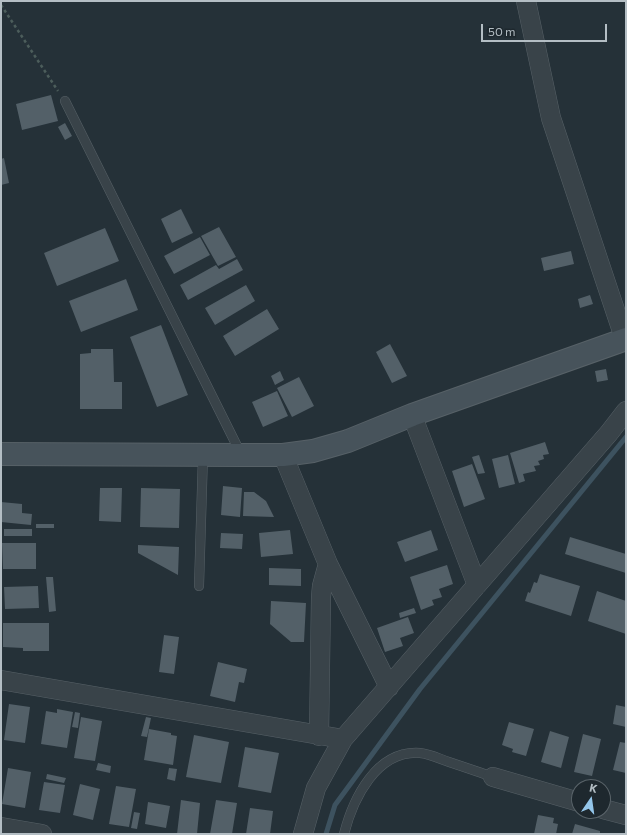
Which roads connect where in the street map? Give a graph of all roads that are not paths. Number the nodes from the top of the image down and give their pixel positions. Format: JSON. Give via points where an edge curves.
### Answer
{"nodes":[{"id":1,"x":526,"y":1,"type":"edge"},
{"id":2,"x":65,"y":101,"type":"road end"},
{"id":3,"x":625,"y":340,"type":"edge"},
{"id":4,"x":626,"y":411,"type":"edge"},
{"id":5,"x":412,"y":416,"type":"junction"},
{"id":6,"x":1,"y":454,"type":"edge"},
{"id":7,"x":203,"y":455,"type":"junction"},
{"id":8,"x":241,"y":455,"type":"junction"},
{"id":9,"x":283,"y":455,"type":"junction"},
{"id":10,"x":328,"y":564,"type":"junction"},
{"id":11,"x":477,"y":585,"type":"junction"},
{"id":12,"x":199,"y":586,"type":"dead end"},
{"id":13,"x":1,"y":680,"type":"edge"},
{"id":14,"x":389,"y":687,"type":"junction"},
{"id":15,"x":318,"y":736,"type":"junction"},
{"id":16,"x":343,"y":739,"type":"junction"},
{"id":17,"x":493,"y":777,"type":"joint"},
{"id":18,"x":571,"y":800,"type":"edge"},
{"id":19,"x":611,"y":811,"type":"edge"},
{"id":20,"x":626,"y":815,"type":"edge"},
{"id":21,"x":1,"y":827,"type":"edge"},
{"id":22,"x":42,"y":834,"type":"edge"},
{"id":23,"x":303,"y":834,"type":"edge"},
{"id":24,"x":344,"y":834,"type":"edge"}],
"edges":[{"from":1,"to":3,"type":"street","via":[[550,118]]},
{"from":2,"to":8,"type":"lane"},
{"from":3,"to":5,"type":"street"},
{"from":4,"to":11,"type":"street"},
{"from":5,"to":9,"type":"street","via":[[348,441],[313,451]]},
{"from":5,"to":11,"type":"street"},
{"from":6,"to":7,"type":"street"},
{"from":7,"to":8,"type":"street"},
{"from":7,"to":12,"type":"lane"},
{"from":8,"to":9,"type":"street"},
{"from":9,"to":10,"type":"street"},
{"from":10,"to":14,"type":"street"},
{"from":10,"to":15,"type":"street","via":[[321,597]]},
{"from":11,"to":14,"type":"street"},
{"from":13,"to":15,"type":"street"},
{"from":14,"to":16,"type":"street"},
{"from":15,"to":16,"type":"street"},
{"from":16,"to":23,"type":"street","via":[[316,788]]},
{"from":17,"to":18,"type":"street"},
{"from":17,"to":24,"type":"lane","via":[[431,756],[399,756],[384,764],[365,786],[355,801]]},
{"from":19,"to":20,"type":"street"},
{"from":21,"to":22,"type":"street"}]}
